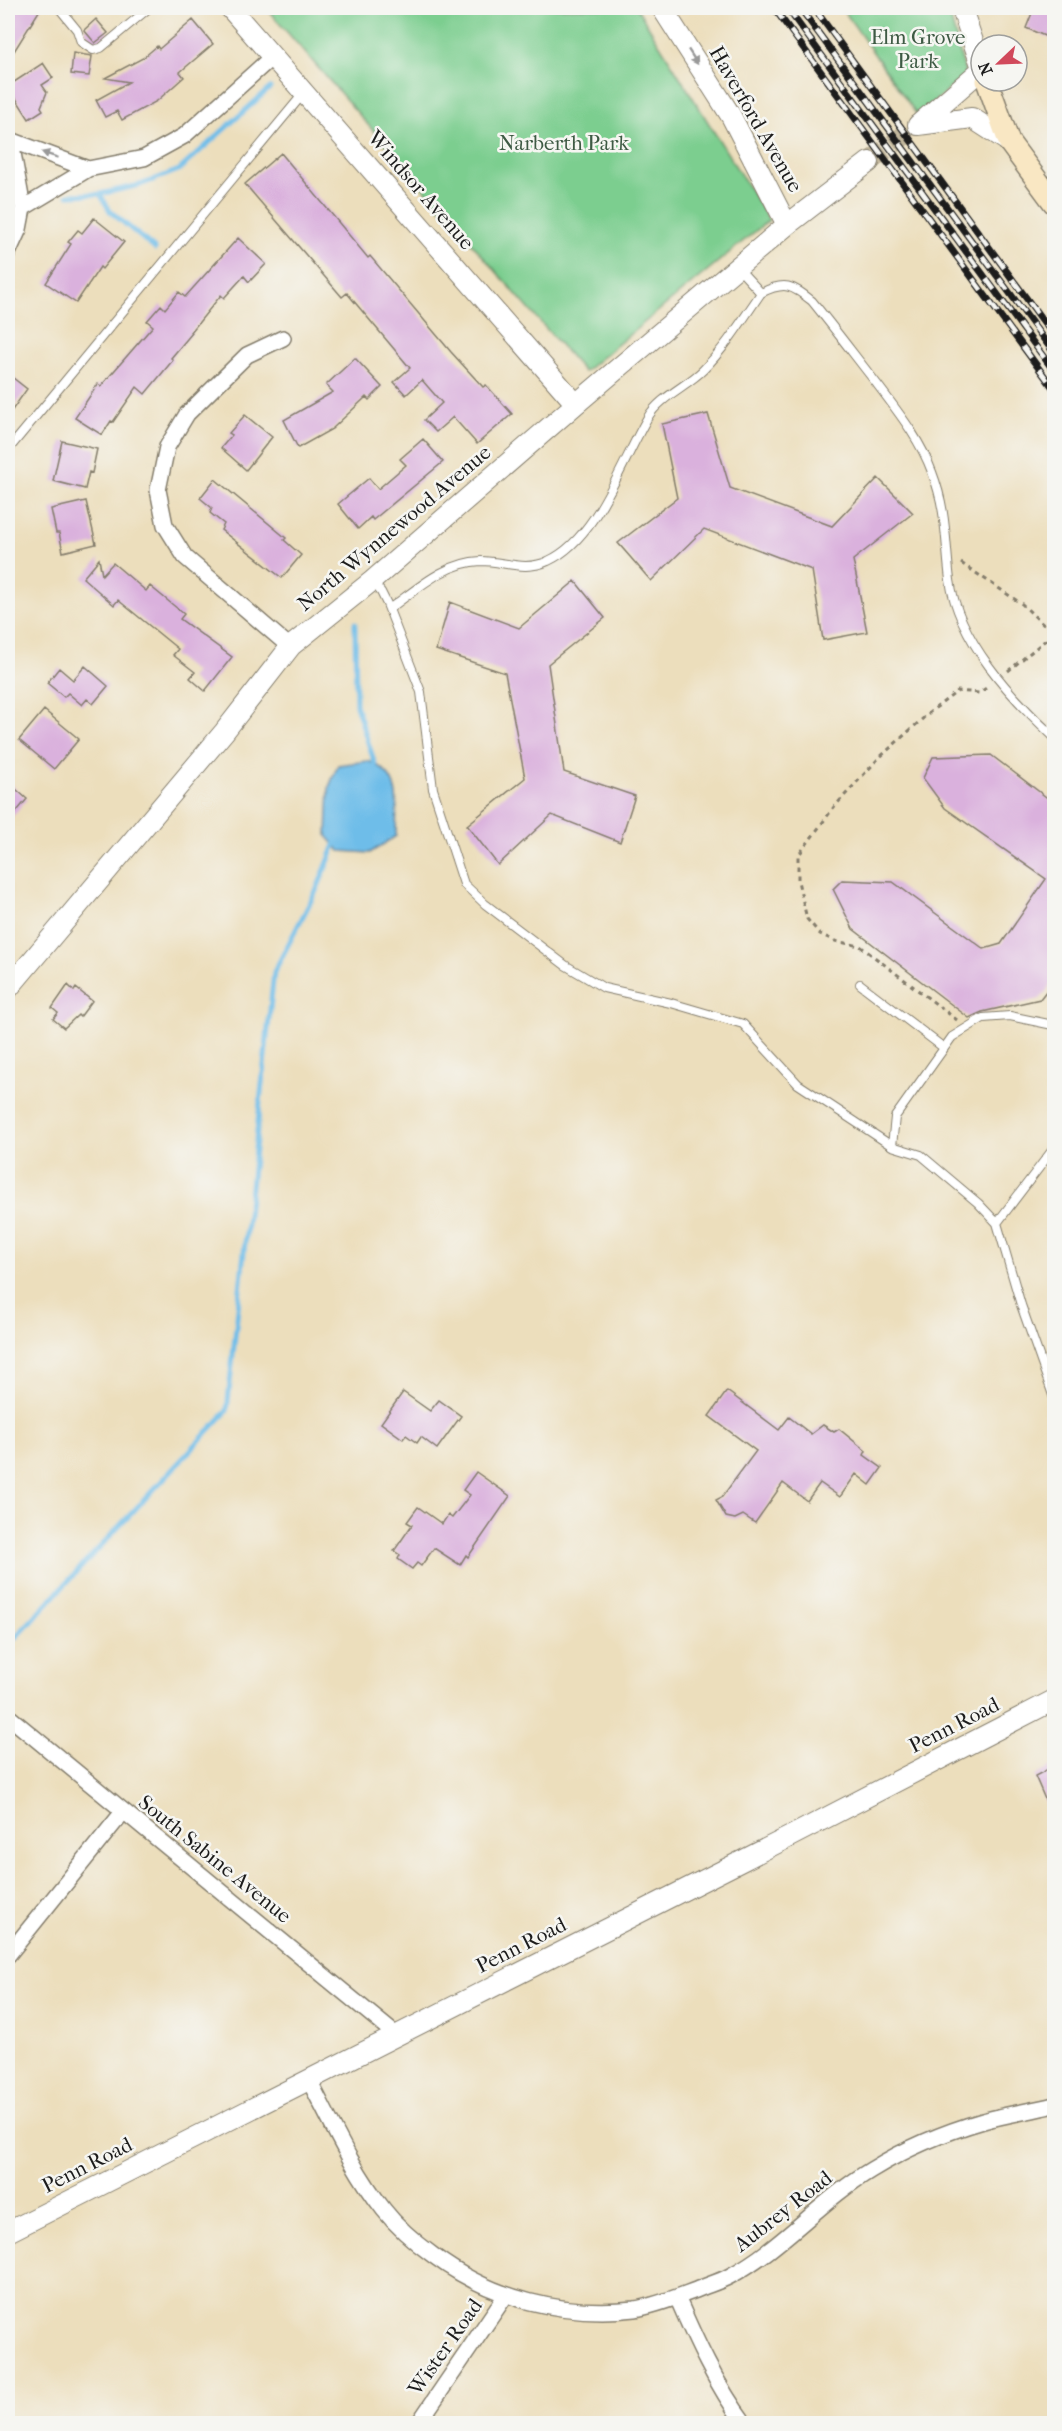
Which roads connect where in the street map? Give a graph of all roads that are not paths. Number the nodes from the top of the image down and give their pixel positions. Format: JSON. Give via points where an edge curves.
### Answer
{"nodes":[{"id":1,"x":59,"y":8,"type":"edge"},
{"id":2,"x":149,"y":8,"type":"edge"},
{"id":3,"x":230,"y":8,"type":"edge"},
{"id":4,"x":662,"y":8,"type":"edge"},
{"id":5,"x":963,"y":8,"type":"edge"},
{"id":6,"x":970,"y":33,"type":"edge"},
{"id":7,"x":272,"y":57,"type":"junction"},
{"id":8,"x":969,"y":80,"type":"edge"},
{"id":9,"x":304,"y":93,"type":"junction"},
{"id":10,"x":991,"y":93,"type":"edge"},
{"id":11,"x":9,"y":141,"type":"edge"},
{"id":12,"x":1009,"y":142,"type":"junction"},
{"id":13,"x":869,"y":162,"type":"tunnel mouth"},
{"id":14,"x":88,"y":169,"type":"junction"},
{"id":15,"x":1054,"y":203,"type":"edge"},
{"id":16,"x":23,"y":208,"type":"junction"},
{"id":17,"x":787,"y":225,"type":"junction"},
{"id":18,"x":8,"y":254,"type":"edge"},
{"id":19,"x":738,"y":267,"type":"junction"},
{"id":20,"x":761,"y":293,"type":"junction"},
{"id":21,"x":283,"y":338,"type":"dead end"},
{"id":22,"x":576,"y":404,"type":"junction"},
{"id":23,"x":8,"y":450,"type":"edge"},
{"id":24,"x":372,"y":581,"type":"junction"},
{"id":25,"x":389,"y":609,"type":"junction"},
{"id":26,"x":290,"y":647,"type":"junction"},
{"id":27,"x":1054,"y":737,"type":"edge"},
{"id":28,"x":10,"y":981,"type":"edge"},
{"id":29,"x":861,"y":984,"type":"dead end"},
{"id":30,"x":1054,"y":1028,"type":"edge"},
{"id":31,"x":944,"y":1047,"type":"junction"},
{"id":32,"x":892,"y":1146,"type":"junction"},
{"id":33,"x":1054,"y":1148,"type":"edge"},
{"id":34,"x":997,"y":1223,"type":"junction"},
{"id":35,"x":1054,"y":1398,"type":"edge"},
{"id":36,"x":1054,"y":1700,"type":"edge"},
{"id":37,"x":8,"y":1716,"type":"edge"},
{"id":38,"x":123,"y":1812,"type":"junction"},
{"id":39,"x":8,"y":1955,"type":"edge"},
{"id":40,"x":396,"y":2035,"type":"junction"},
{"id":41,"x":309,"y":2080,"type":"junction"},
{"id":42,"x":1054,"y":2105,"type":"edge"},
{"id":43,"x":10,"y":2228,"type":"edge"},
{"id":44,"x":506,"y":2295,"type":"junction"},
{"id":45,"x":677,"y":2297,"type":"junction"},
{"id":46,"x":418,"y":2424,"type":"edge"},
{"id":47,"x":745,"y":2424,"type":"edge"}],
"edges":[{"from":1,"to":2,"type":"lane","via":[[77,30],[81,42],[93,50],[101,48]]},
{"from":3,"to":7,"type":"street","name":"Windsor Avenue"},
{"from":4,"to":17,"type":"street","name":"Haverford Avenue","one_way":true,"via":[[731,116]]},
{"from":5,"to":6,"type":"street"},
{"from":7,"to":9,"type":"street","name":"Windsor Avenue"},
{"from":7,"to":14,"type":"street","via":[[184,135],[144,158]]},
{"from":8,"to":12,"type":"street","via":[[918,125],[972,118]]},
{"from":9,"to":22,"type":"street","name":"Windsor Avenue"},
{"from":9,"to":23,"type":"lane"},
{"from":10,"to":12,"type":"main road"},
{"from":14,"to":11,"type":"street","one_way":true},
{"from":11,"to":16,"type":"street"},
{"from":12,"to":15,"type":"main road"},
{"from":13,"to":17,"type":"street","name":"North Wynnewood Avenue"},
{"from":14,"to":16,"type":"street"},
{"from":16,"to":18,"type":"street"},
{"from":17,"to":19,"type":"street","name":"North Wynnewood Avenue"},
{"from":19,"to":20,"type":"lane"},
{"from":19,"to":22,"type":"street","name":"North Wynnewood Avenue"},
{"from":20,"to":25,"type":"lane","via":[[704,369],[650,415],[594,517],[566,550],[531,566],[482,561],[458,565]]},
{"from":20,"to":27,"type":"lane","via":[[786,285],[812,301],[915,435],[932,472],[946,519],[950,580],[963,622],[1000,678]]},
{"from":21,"to":26,"type":"street","via":[[247,355],[187,414],[167,447],[158,490],[165,525],[185,557]]},
{"from":22,"to":24,"type":"street","name":"North Wynnewood Avenue"},
{"from":24,"to":25,"type":"lane"},
{"from":24,"to":26,"type":"street","name":"North Wynnewood Avenue"},
{"from":25,"to":32,"type":"lane","via":[[421,692],[433,789],[465,884],[565,965],[604,988],[743,1024],[798,1084]]},
{"from":26,"to":28,"type":"street","name":"North Wynnewood Avenue","via":[[224,732]]},
{"from":29,"to":31,"type":"lane"},
{"from":30,"to":31,"type":"lane","via":[[1010,1016],[983,1018],[952,1037]]},
{"from":31,"to":32,"type":"lane","via":[[895,1117]]},
{"from":32,"to":34,"type":"lane","via":[[921,1155]]},
{"from":33,"to":34,"type":"lane"},
{"from":34,"to":35,"type":"lane"},
{"from":36,"to":40,"type":"street","name":"Penn Road"},
{"from":37,"to":38,"type":"street","name":"South Sabine Avenue"},
{"from":38,"to":39,"type":"street"},
{"from":38,"to":40,"type":"street","name":"South Sabine Avenue"},
{"from":40,"to":41,"type":"street","name":"Penn Road"},
{"from":41,"to":43,"type":"street","name":"Penn Road"},
{"from":41,"to":44,"type":"street","name":"Aubrey Road","via":[[384,2210],[413,2241],[459,2274]]},
{"from":42,"to":45,"type":"street","name":"Aubrey Road","via":[[982,2121],[922,2143],[870,2171],[765,2255],[728,2277]]},
{"from":44,"to":45,"type":"street","name":"Aubrey Road","via":[[546,2307],[586,2312],[637,2309]]},
{"from":44,"to":46,"type":"street","name":"Wister Road"},
{"from":45,"to":47,"type":"street","via":[[711,2369]]}]}
